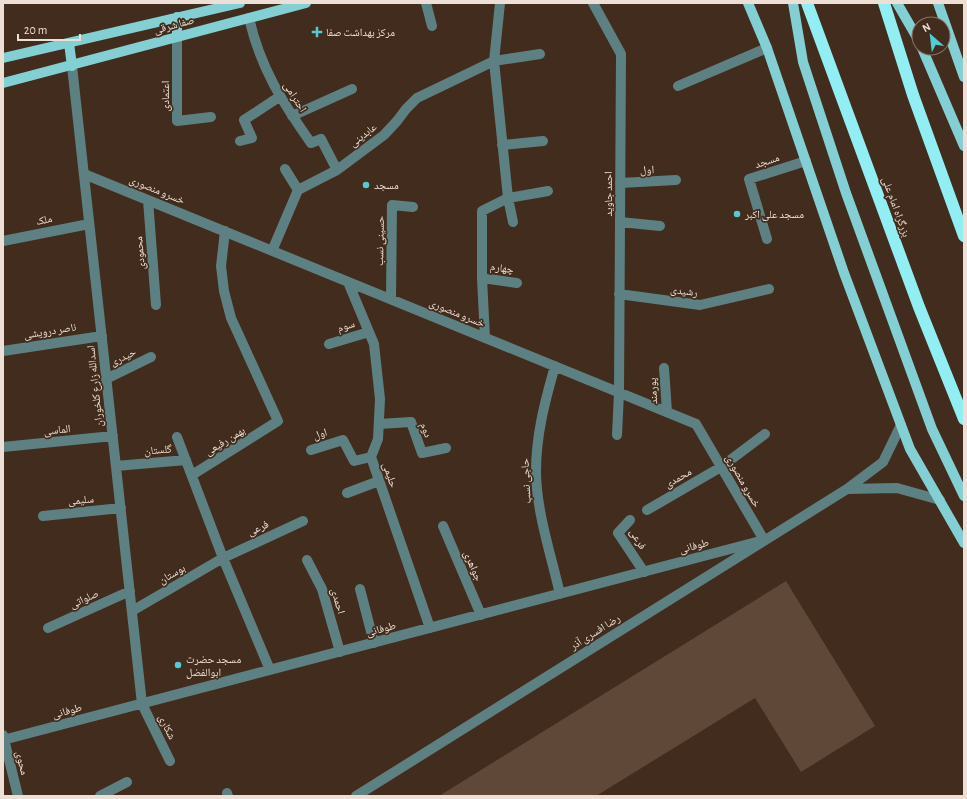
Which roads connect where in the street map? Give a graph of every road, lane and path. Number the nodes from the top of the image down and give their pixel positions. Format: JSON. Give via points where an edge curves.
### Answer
{"nodes":[{"id":1,"x":240,"y":3,"type":"edge"},
{"id":2,"x":306,"y":3,"type":"edge"},
{"id":3,"x":426,"y":3,"type":"edge"},
{"id":4,"x":500,"y":3,"type":"edge"},
{"id":5,"x":593,"y":3,"type":"edge"},
{"id":6,"x":793,"y":3,"type":"edge"},
{"id":7,"x":807,"y":3,"type":"edge"},
{"id":8,"x":884,"y":3,"type":"edge"},
{"id":9,"x":897,"y":3,"type":"edge"},
{"id":10,"x":938,"y":3,"type":"edge"},
{"id":11,"x":748,"y":5,"type":"edge"},
{"id":12,"x":176,"y":17,"type":"junction"},
{"id":13,"x":249,"y":18,"type":"junction"},
{"id":14,"x":432,"y":26,"type":"dead end"},
{"id":15,"x":911,"y":27,"type":"edge"},
{"id":16,"x":177,"y":37,"type":"junction"},
{"id":17,"x":69,"y":42,"type":"junction"},
{"id":18,"x":767,"y":48,"type":"junction"},
{"id":19,"x":540,"y":54,"type":"dead end"},
{"id":20,"x":925,"y":56,"type":"edge"},
{"id":21,"x":3,"y":58,"type":"edge"},
{"id":22,"x":494,"y":61,"type":"junction"},
{"id":23,"x":72,"y":66,"type":"junction"},
{"id":24,"x":964,"y":77,"type":"edge"},
{"id":25,"x":3,"y":83,"type":"edge"},
{"id":26,"x":678,"y":86,"type":"dead end"},
{"id":27,"x":352,"y":89,"type":"dead end"},
{"id":28,"x":279,"y":97,"type":"junction"},
{"id":29,"x":292,"y":116,"type":"junction"},
{"id":30,"x":211,"y":117,"type":"dead end"},
{"id":31,"x":240,"y":141,"type":"dead end"},
{"id":32,"x":543,"y":141,"type":"dead end"},
{"id":33,"x":502,"y":145,"type":"junction"},
{"id":34,"x":964,"y":146,"type":"edge"},
{"id":35,"x":806,"y":161,"type":"junction"},
{"id":36,"x":285,"y":169,"type":"dead end"},
{"id":37,"x":336,"y":170,"type":"junction"},
{"id":38,"x":84,"y":174,"type":"junction"},
{"id":39,"x":676,"y":180,"type":"dead end"},
{"id":40,"x":620,"y":183,"type":"junction"},
{"id":41,"x":298,"y":190,"type":"junction"},
{"id":42,"x":548,"y":191,"type":"dead end"},
{"id":43,"x":508,"y":198,"type":"junction"},
{"id":44,"x":148,"y":200,"type":"junction"},
{"id":45,"x":413,"y":207,"type":"dead end"},
{"id":46,"x":513,"y":222,"type":"dead end"},
{"id":47,"x":620,"y":222,"type":"junction"},
{"id":48,"x":89,"y":224,"type":"junction"},
{"id":49,"x":660,"y":226,"type":"dead end"},
{"id":50,"x":225,"y":231,"type":"junction"},
{"id":51,"x":964,"y":236,"type":"edge"},
{"id":52,"x":767,"y":238,"type":"dead end"},
{"id":53,"x":3,"y":241,"type":"edge"},
{"id":54,"x":272,"y":251,"type":"junction"},
{"id":55,"x":482,"y":278,"type":"junction"},
{"id":56,"x":348,"y":282,"type":"junction"},
{"id":57,"x":517,"y":283,"type":"dead end"},
{"id":58,"x":769,"y":289,"type":"dead end"},
{"id":59,"x":619,"y":294,"type":"junction"},
{"id":60,"x":391,"y":299,"type":"junction"},
{"id":61,"x":156,"y":305,"type":"dead end"},
{"id":62,"x":370,"y":332,"type":"junction"},
{"id":63,"x":102,"y":336,"type":"junction"},
{"id":64,"x":485,"y":338,"type":"junction"},
{"id":65,"x":329,"y":344,"type":"dead end"},
{"id":66,"x":3,"y":351,"type":"edge"},
{"id":67,"x":151,"y":357,"type":"dead end"},
{"id":68,"x":556,"y":366,"type":"junction"},
{"id":69,"x":664,"y":368,"type":"dead end"},
{"id":70,"x":106,"y":379,"type":"junction"},
{"id":71,"x":619,"y":393,"type":"junction"},
{"id":72,"x":667,"y":412,"type":"junction"},
{"id":73,"x":964,"y":419,"type":"edge"},
{"id":74,"x":379,"y":424,"type":"junction"},
{"id":75,"x":901,"y":425,"type":"junction"},
{"id":76,"x":765,"y":434,"type":"dead end"},
{"id":77,"x":617,"y":435,"type":"dead end"},
{"id":78,"x":113,"y":436,"type":"junction"},
{"id":79,"x":177,"y":438,"type":"dead end"},
{"id":80,"x":3,"y":447,"type":"edge"},
{"id":81,"x":446,"y":448,"type":"dead end"},
{"id":82,"x":311,"y":450,"type":"dead end"},
{"id":83,"x":371,"y":457,"type":"junction"},
{"id":84,"x":186,"y":460,"type":"junction"},
{"id":85,"x":116,"y":466,"type":"junction"},
{"id":86,"x":721,"y":467,"type":"junction"},
{"id":87,"x":192,"y":475,"type":"junction"},
{"id":88,"x":380,"y":481,"type":"junction"},
{"id":89,"x":847,"y":489,"type":"junction"},
{"id":90,"x":347,"y":493,"type":"dead end"},
{"id":91,"x":964,"y":496,"type":"edge"},
{"id":92,"x":940,"y":500,"type":"junction"},
{"id":93,"x":121,"y":508,"type":"junction"},
{"id":94,"x":647,"y":510,"type":"dead end"},
{"id":95,"x":43,"y":516,"type":"dead end"},
{"id":96,"x":630,"y":520,"type":"dead end"},
{"id":97,"x":303,"y":521,"type":"dead end"},
{"id":98,"x":443,"y":526,"type":"dead end"},
{"id":99,"x":764,"y":540,"type":"junction"},
{"id":100,"x":964,"y":543,"type":"edge"},
{"id":101,"x":223,"y":558,"type":"junction"},
{"id":102,"x":307,"y":560,"type":"dead end"},
{"id":103,"x":644,"y":572,"type":"junction"},
{"id":104,"x":360,"y":589,"type":"dead end"},
{"id":105,"x":130,"y":591,"type":"junction"},
{"id":106,"x":560,"y":594,"type":"junction"},
{"id":107,"x":132,"y":611,"type":"junction"},
{"id":108,"x":481,"y":615,"type":"junction"},
{"id":109,"x":48,"y":628,"type":"dead end"},
{"id":110,"x":430,"y":628,"type":"junction"},
{"id":111,"x":374,"y":643,"type":"junction"},
{"id":112,"x":340,"y":652,"type":"junction"},
{"id":113,"x":270,"y":670,"type":"junction"},
{"id":114,"x":142,"y":704,"type":"junction"},
{"id":115,"x":3,"y":738,"type":"edge"},
{"id":116,"x":170,"y":761,"type":"dead end"},
{"id":117,"x":127,"y":782,"type":"dead end"},
{"id":118,"x":18,"y":796,"type":"edge"},
{"id":119,"x":100,"y":796,"type":"edge"},
{"id":120,"x":356,"y":796,"type":"edge"}],
"edges":[{"from":1,"to":12,"type":"main road","name":"صفا شرقی"},
{"from":2,"to":13,"type":"main road","name":"صفا شرقی"},
{"from":3,"to":14,"type":"street"},
{"from":4,"to":22,"type":"street"},
{"from":5,"to":40,"type":"street","name":"احمد جاوید","via":[[621,54]]},
{"from":6,"to":91,"type":"main road","via":[[803,62],[846,193],[932,429]]},
{"from":7,"to":73,"type":"highway","name":"بزرگراه امام علی","via":[[919,307]]},
{"from":8,"to":51,"type":"highway","via":[[913,95]]},
{"from":9,"to":15,"type":"main road"},
{"from":10,"to":24,"type":"main road"},
{"from":11,"to":18,"type":"main road"},
{"from":12,"to":16,"type":"main road"},
{"from":12,"to":17,"type":"main road","name":"صفا شرقی"},
{"from":13,"to":16,"type":"main road","name":"صفا شرقی"},
{"from":13,"to":28,"type":"street","name":"احترامی","via":[[259,55]]},
{"from":16,"to":23,"type":"main road","name":"صفا شرقی"},
{"from":16,"to":30,"type":"street","name":"اعتمادی","via":[[178,121]]},
{"from":17,"to":21,"type":"main road","name":"صفا شرقی"},
{"from":17,"to":23,"type":"main road"},
{"from":18,"to":26,"type":"street"},
{"from":18,"to":35,"type":"main road"},
{"from":19,"to":22,"type":"street"},
{"from":20,"to":34,"type":"main road"},
{"from":22,"to":33,"type":"street"},
{"from":22,"to":37,"type":"street","name":"عابدینی","via":[[417,98],[384,135]]},
{"from":23,"to":25,"type":"main road","name":"صفا شرقی"},
{"from":23,"to":38,"type":"street","name":"اسدالله زارع کلخوران"},
{"from":27,"to":29,"type":"street"},
{"from":28,"to":29,"type":"street","name":"احترامی"},
{"from":28,"to":31,"type":"street","via":[[244,120],[252,138]]},
{"from":29,"to":37,"type":"street","name":"احترامی","via":[[311,143],[321,139]]},
{"from":32,"to":33,"type":"street"},
{"from":33,"to":43,"type":"street"},
{"from":35,"to":52,"type":"street","name":"مسجد","via":[[749,179]]},
{"from":35,"to":75,"type":"main road","via":[[844,273]]},
{"from":36,"to":41,"type":"street"},
{"from":37,"to":41,"type":"street","name":"عابدینی"},
{"from":38,"to":44,"type":"street","name":"خسرو منصوری"},
{"from":38,"to":48,"type":"street","name":"اسدالله زارع کلخوران"},
{"from":39,"to":40,"type":"street","name":"اول"},
{"from":40,"to":47,"type":"street","name":"احمد جاوید"},
{"from":41,"to":54,"type":"street"},
{"from":42,"to":43,"type":"street"},
{"from":43,"to":46,"type":"street"},
{"from":43,"to":55,"type":"street","via":[[482,211]]},
{"from":44,"to":50,"type":"street","name":"خسرو منصوری"},
{"from":44,"to":61,"type":"street","name":"محمودی"},
{"from":45,"to":60,"type":"street","name":"حسینی نسب","via":[[392,205]]},
{"from":47,"to":49,"type":"street"},
{"from":47,"to":59,"type":"street","name":"احمد جاوید"},
{"from":48,"to":53,"type":"street","name":"ملک"},
{"from":48,"to":63,"type":"street","name":"اسدالله زارع کلخوران"},
{"from":50,"to":54,"type":"street","name":"خسرو منصوری"},
{"from":50,"to":87,"type":"street","name":"بهمن رفیعی","via":[[221,266],[231,318],[278,422]]},
{"from":54,"to":56,"type":"street","name":"خسرو منصوری"},
{"from":55,"to":57,"type":"street","name":"چهارم"},
{"from":55,"to":64,"type":"street"},
{"from":56,"to":60,"type":"street","name":"خسرو منصوری"},
{"from":56,"to":62,"type":"street","name":"حلیمی"},
{"from":58,"to":59,"type":"street","name":"رشیدی","via":[[700,305]]},
{"from":59,"to":71,"type":"street","name":"احمد جاوید"},
{"from":60,"to":64,"type":"street","name":"خسرو منصوری"},
{"from":62,"to":65,"type":"street","name":"سوم"},
{"from":62,"to":74,"type":"street","name":"حلیمی","via":[[374,344],[380,399]]},
{"from":63,"to":66,"type":"street","name":"ناصر درویشی"},
{"from":63,"to":70,"type":"street","name":"اسدالله زارع کلخوران"},
{"from":64,"to":68,"type":"street","name":"خسرو منصوری"},
{"from":67,"to":70,"type":"street","name":"حیدری"},
{"from":68,"to":71,"type":"street","name":"خسرو منصوری"},
{"from":68,"to":106,"type":"street","name":"حاجی نسب","via":[[537,440],[536,472],[540,506]]},
{"from":69,"to":72,"type":"street","name":"پورمند"},
{"from":70,"to":78,"type":"street","name":"اسدالله زارع کلخوران"},
{"from":71,"to":72,"type":"street","name":"خسرو منصوری"},
{"from":71,"to":77,"type":"street","name":"احمد جاوید"},
{"from":72,"to":86,"type":"street","name":"خسرو منصوری","via":[[696,424]]},
{"from":74,"to":81,"type":"street","name":"دوم","via":[[411,422],[422,453]]},
{"from":74,"to":83,"type":"street","name":"حلیمی","via":[[378,439]]},
{"from":75,"to":89,"type":"street","name":"رضا افسری آذر","via":[[883,462]]},
{"from":75,"to":92,"type":"main road","via":[[910,449]]},
{"from":76,"to":86,"type":"street"},
{"from":78,"to":80,"type":"street","name":"الماسی"},
{"from":78,"to":85,"type":"street","name":"اسدالله زارع کلخوران"},
{"from":79,"to":84,"type":"street"},
{"from":82,"to":83,"type":"street","name":"اول","via":[[343,440],[354,461]]},
{"from":83,"to":88,"type":"street","name":"حلیمی"},
{"from":84,"to":85,"type":"street","name":"گلستان"},
{"from":84,"to":87,"type":"street","name":"گلستان"},
{"from":85,"to":93,"type":"street","name":"اسدالله زارع کلخوران"},
{"from":86,"to":94,"type":"street","name":"محمدی"},
{"from":86,"to":99,"type":"street","name":"خسرو منصوری"},
{"from":87,"to":101,"type":"street"},
{"from":88,"to":90,"type":"street"},
{"from":88,"to":110,"type":"street","name":"حلیمی"},
{"from":89,"to":92,"type":"street","via":[[897,488]]},
{"from":89,"to":99,"type":"street","name":"رضا افسری آذر"},
{"from":92,"to":100,"type":"main road"},
{"from":93,"to":95,"type":"street","name":"سلیمی"},
{"from":93,"to":105,"type":"street","name":"اسدالله زارع کلخوران"},
{"from":96,"to":103,"type":"street","name":"فرعی","via":[[618,533]]},
{"from":97,"to":101,"type":"street","name":"فرعی"},
{"from":98,"to":108,"type":"street","name":"جواهری"},
{"from":99,"to":103,"type":"street","name":"طوفانی"},
{"from":99,"to":120,"type":"street","name":"رضا افسری آذر"},
{"from":101,"to":107,"type":"street","name":"بوستان"},
{"from":101,"to":113,"type":"street"},
{"from":102,"to":112,"type":"street","name":"احمدی","via":[[322,588]]},
{"from":103,"to":106,"type":"street","name":"طوفانی"},
{"from":104,"to":111,"type":"street"},
{"from":105,"to":107,"type":"street","name":"اسدالله زارع کلخوران"},
{"from":105,"to":109,"type":"street","name":"صلواتی"},
{"from":106,"to":108,"type":"street","name":"طوفانی"},
{"from":107,"to":114,"type":"street","name":"اسدالله زارع کلخوران"},
{"from":108,"to":110,"type":"street","name":"طوفانی"},
{"from":110,"to":111,"type":"street","name":"طوفانی"},
{"from":111,"to":112,"type":"street","name":"طوفانی"},
{"from":112,"to":113,"type":"street","name":"طوفانی"},
{"from":113,"to":114,"type":"street","name":"طوفانی"},
{"from":114,"to":115,"type":"street","name":"طوفانی"},
{"from":114,"to":116,"type":"street","name":"شکاری"},
{"from":115,"to":118,"type":"street","name":"محوی"},
{"from":117,"to":119,"type":"street"}]}
